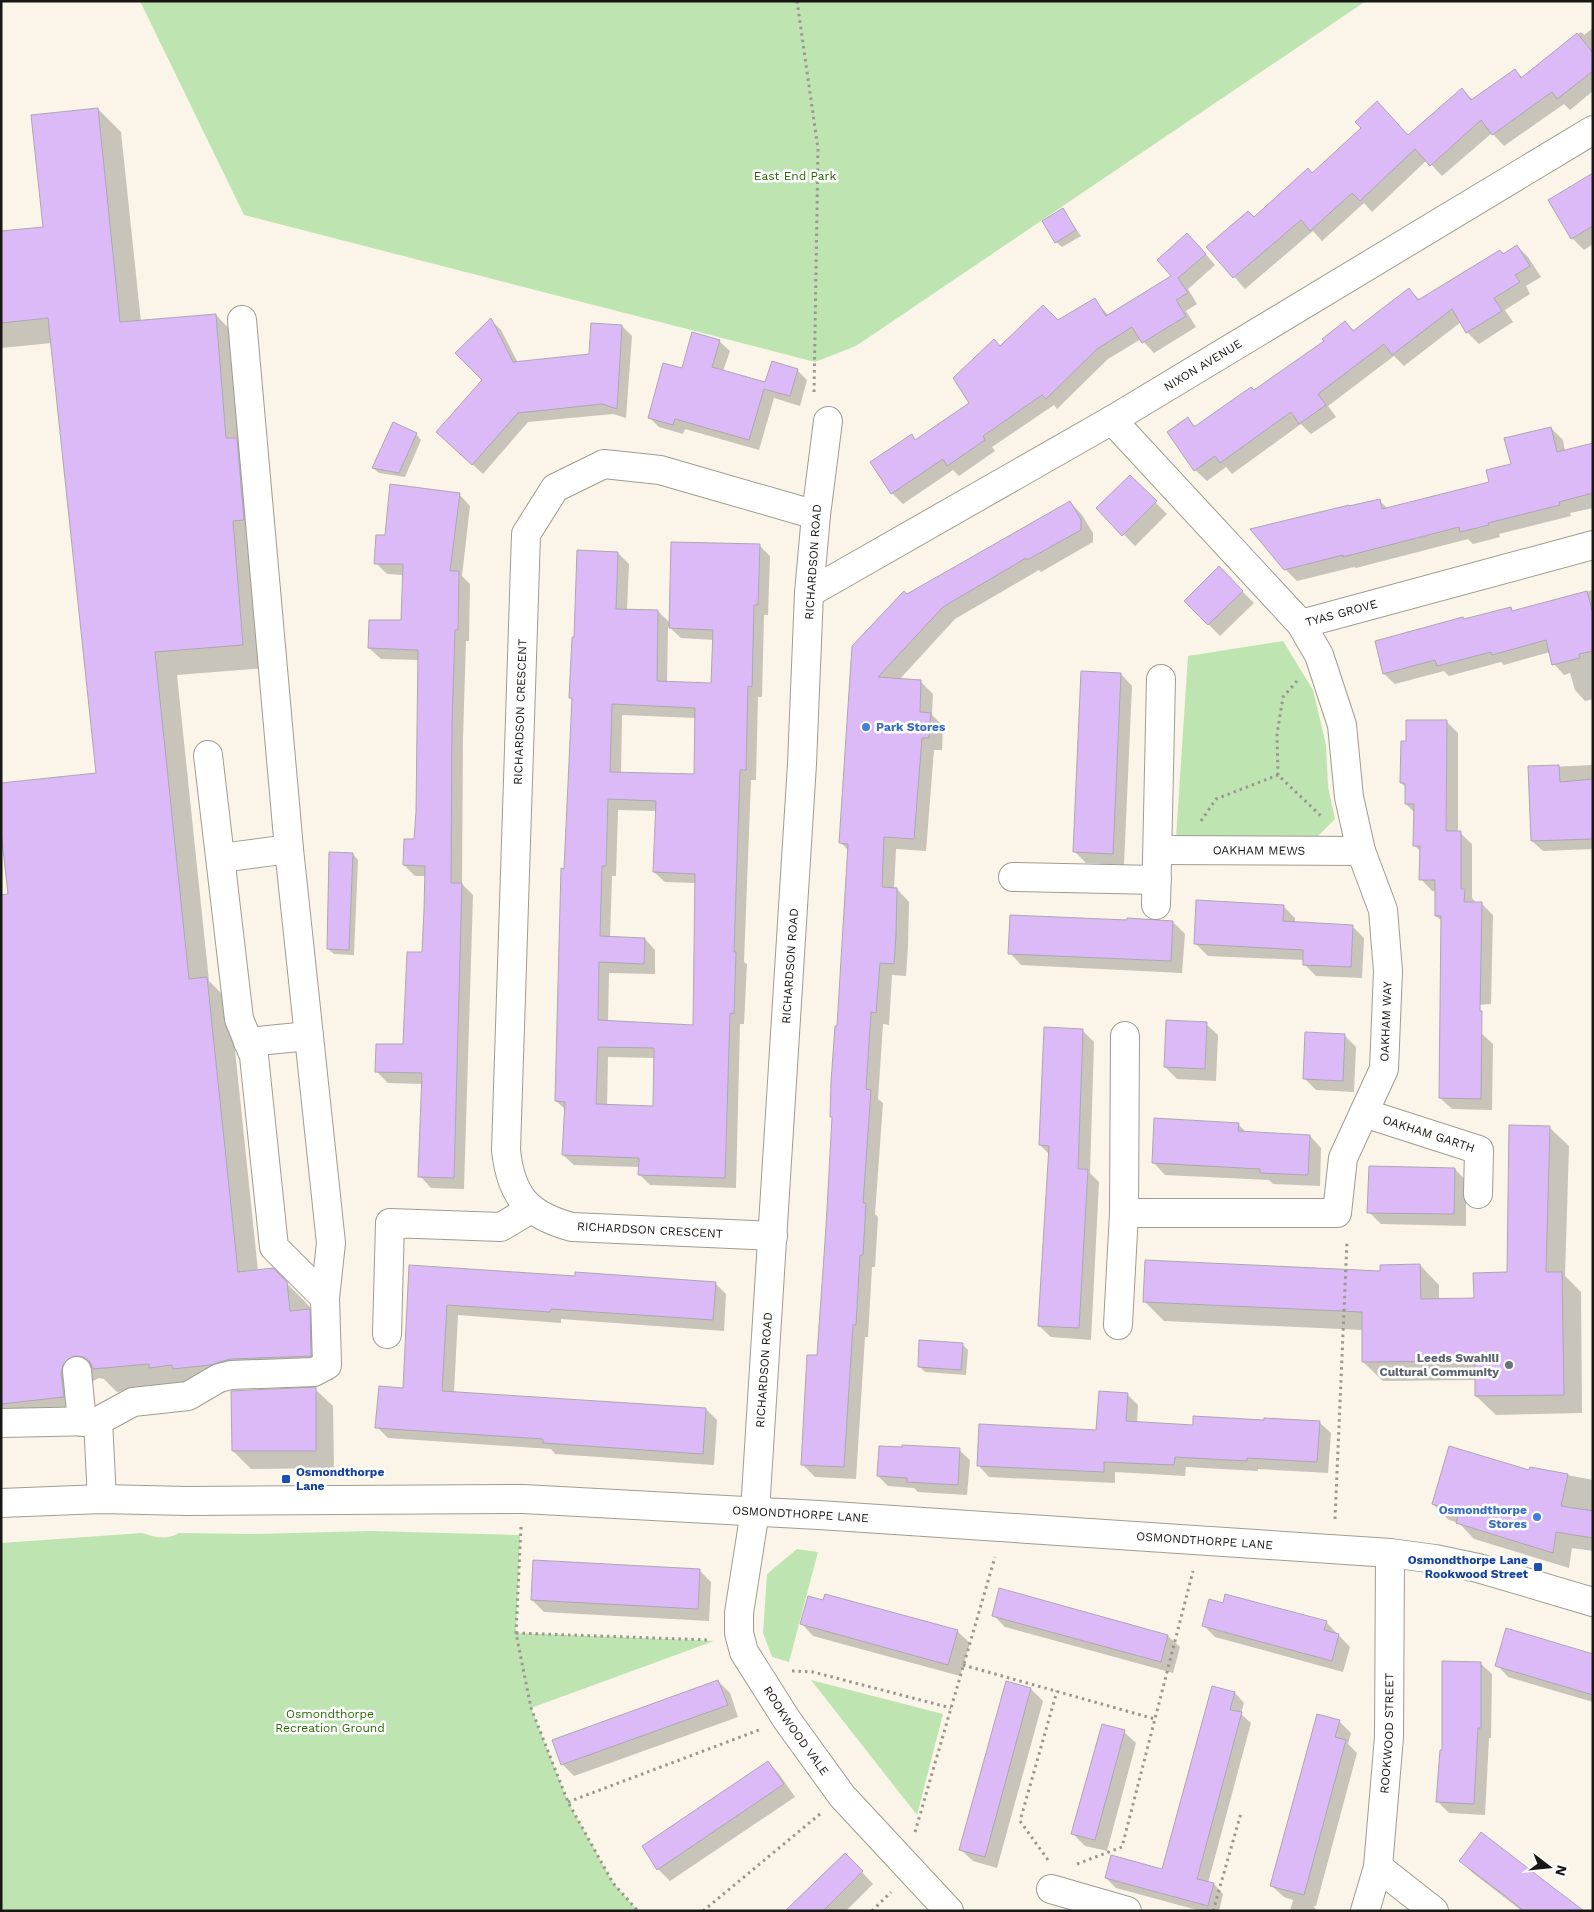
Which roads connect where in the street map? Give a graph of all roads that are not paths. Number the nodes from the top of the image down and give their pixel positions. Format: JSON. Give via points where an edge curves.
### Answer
{"nodes":[{"id":1,"x":1593,"y":130,"type":"edge"},
{"id":2,"x":242,"y":320,"type":"dead end"},
{"id":3,"x":1112,"y":420,"type":"junction"},
{"id":4,"x":828,"y":421,"type":"road end"},
{"id":5,"x":816,"y":515,"type":"junction"},
{"id":6,"x":1593,"y":546,"type":"edge"},
{"id":7,"x":809,"y":594,"type":"junction"},
{"id":8,"x":1301,"y":624,"type":"junction"},
{"id":9,"x":1162,"y":679,"type":"dead end"},
{"id":10,"x":208,"y":755,"type":"dead end"},
{"id":11,"x":289,"y":849,"type":"junction"},
{"id":12,"x":1158,"y":850,"type":"junction"},
{"id":13,"x":1361,"y":851,"type":"junction"},
{"id":14,"x":221,"y":858,"type":"junction"},
{"id":15,"x":1013,"y":877,"type":"dead end"},
{"id":16,"x":309,"y":1036,"type":"junction"},
{"id":17,"x":1125,"y":1036,"type":"dead end"},
{"id":18,"x":248,"y":1042,"type":"junction"},
{"id":19,"x":1364,"y":1113,"type":"junction"},
{"id":20,"x":1478,"y":1194,"type":"dead end"},
{"id":21,"x":532,"y":1209,"type":"junction"},
{"id":22,"x":1124,"y":1213,"type":"junction"},
{"id":23,"x":773,"y":1236,"type":"junction"},
{"id":24,"x":325,"y":1298,"type":"junction"},
{"id":25,"x":1118,"y":1325,"type":"dead end"},
{"id":26,"x":387,"y":1334,"type":"dead end"},
{"id":27,"x":77,"y":1371,"type":"dead end"},
{"id":28,"x":90,"y":1422,"type":"junction"},
{"id":29,"x":1,"y":1423,"type":"edge"},
{"id":30,"x":102,"y":1499,"type":"junction"},
{"id":31,"x":1,"y":1503,"type":"edge"},
{"id":32,"x":755,"y":1511,"type":"junction"},
{"id":33,"x":1390,"y":1553,"type":"junction"},
{"id":34,"x":1593,"y":1602,"type":"edge"},
{"id":35,"x":1378,"y":1868,"type":"junction"},
{"id":36,"x":1050,"y":1891,"type":"edge"},
{"id":37,"x":949,"y":1911,"type":"edge"},
{"id":38,"x":1127,"y":1911,"type":"edge"},
{"id":39,"x":1365,"y":1911,"type":"edge"},
{"id":40,"x":1434,"y":1911,"type":"edge"}],
"edges":[{"from":1,"to":3,"type":"street","name":"NIXON AVENUE"},
{"from":2,"to":11,"type":"street"},
{"from":3,"to":7,"type":"street","name":"NIXON AVENUE"},
{"from":3,"to":8,"type":"street","name":"TYAS GROVE"},
{"from":4,"to":5,"type":"street","name":"RICHARDSON ROAD"},
{"from":5,"to":7,"type":"street","name":"RICHARDSON ROAD"},
{"from":5,"to":21,"type":"street","name":"RICHARDSON CRESCENT","via":[[660,470],[604,464],[555,488],[526,534],[506,1150],[509,1172],[517,1192]]},
{"from":6,"to":8,"type":"street","name":"TYAS GROVE"},
{"from":7,"to":23,"type":"street","name":"RICHARDSON ROAD","via":[[802,764]]},
{"from":8,"to":13,"type":"street","name":"OAKHAM WAY","via":[[1319,656],[1342,725],[1349,797]]},
{"from":9,"to":12,"type":"street"},
{"from":10,"to":14,"type":"street"},
{"from":11,"to":14,"type":"street"},
{"from":11,"to":16,"type":"street"},
{"from":12,"to":13,"type":"street","name":"OAKHAM MEWS"},
{"from":12,"to":15,"type":"street","via":[[1156,892]]},
{"from":13,"to":19,"type":"street","name":"OAKHAM WAY","via":[[1383,910],[1388,971],[1384,1069]]},
{"from":14,"to":18,"type":"street","via":[[239,1019]]},
{"from":16,"to":18,"type":"street"},
{"from":16,"to":24,"type":"street","via":[[331,1243]]},
{"from":17,"to":22,"type":"street"},
{"from":18,"to":24,"type":"street","via":[[254,1056],[274,1247]]},
{"from":19,"to":20,"type":"street","name":"OAKHAM GARTH","via":[[1479,1150]]},
{"from":19,"to":22,"type":"street","name":"OAKHAM WAY","via":[[1343,1158],[1337,1212]]},
{"from":21,"to":23,"type":"street","name":"RICHARDSON CRESCENT","via":[[550,1221],[572,1227]]},
{"from":21,"to":26,"type":"street","via":[[501,1227],[390,1223]]},
{"from":22,"to":25,"type":"street"},
{"from":23,"to":32,"type":"street","name":"RICHARDSON ROAD"},
{"from":24,"to":28,"type":"street","via":[[327,1364],[314,1372],[231,1375],[219,1378],[188,1396],[133,1402]]},
{"from":27,"to":28,"type":"street"},
{"from":28,"to":29,"type":"street"},
{"from":28,"to":30,"type":"street"},
{"from":30,"to":31,"type":"street","name":"OSMONDTHORPE LANE"},
{"from":30,"to":32,"type":"street","name":"OSMONDTHORPE LANE","via":[[524,1499]]},
{"from":32,"to":33,"type":"street","name":"OSMONDTHORPE LANE"},
{"from":32,"to":37,"type":"street","name":"ROOKWOOD VALE","via":[[739,1613],[744,1652],[787,1720],[842,1796]]},
{"from":33,"to":34,"type":"street","name":"OSMONDTHORPE LANE","via":[[1478,1568]]},
{"from":33,"to":35,"type":"street","name":"ROOKWOOD STREET","via":[[1389,1737]]},
{"from":35,"to":39,"type":"street","name":"ROOKWOOD STREET"},
{"from":35,"to":40,"type":"street"},
{"from":36,"to":38,"type":"street"}]}
